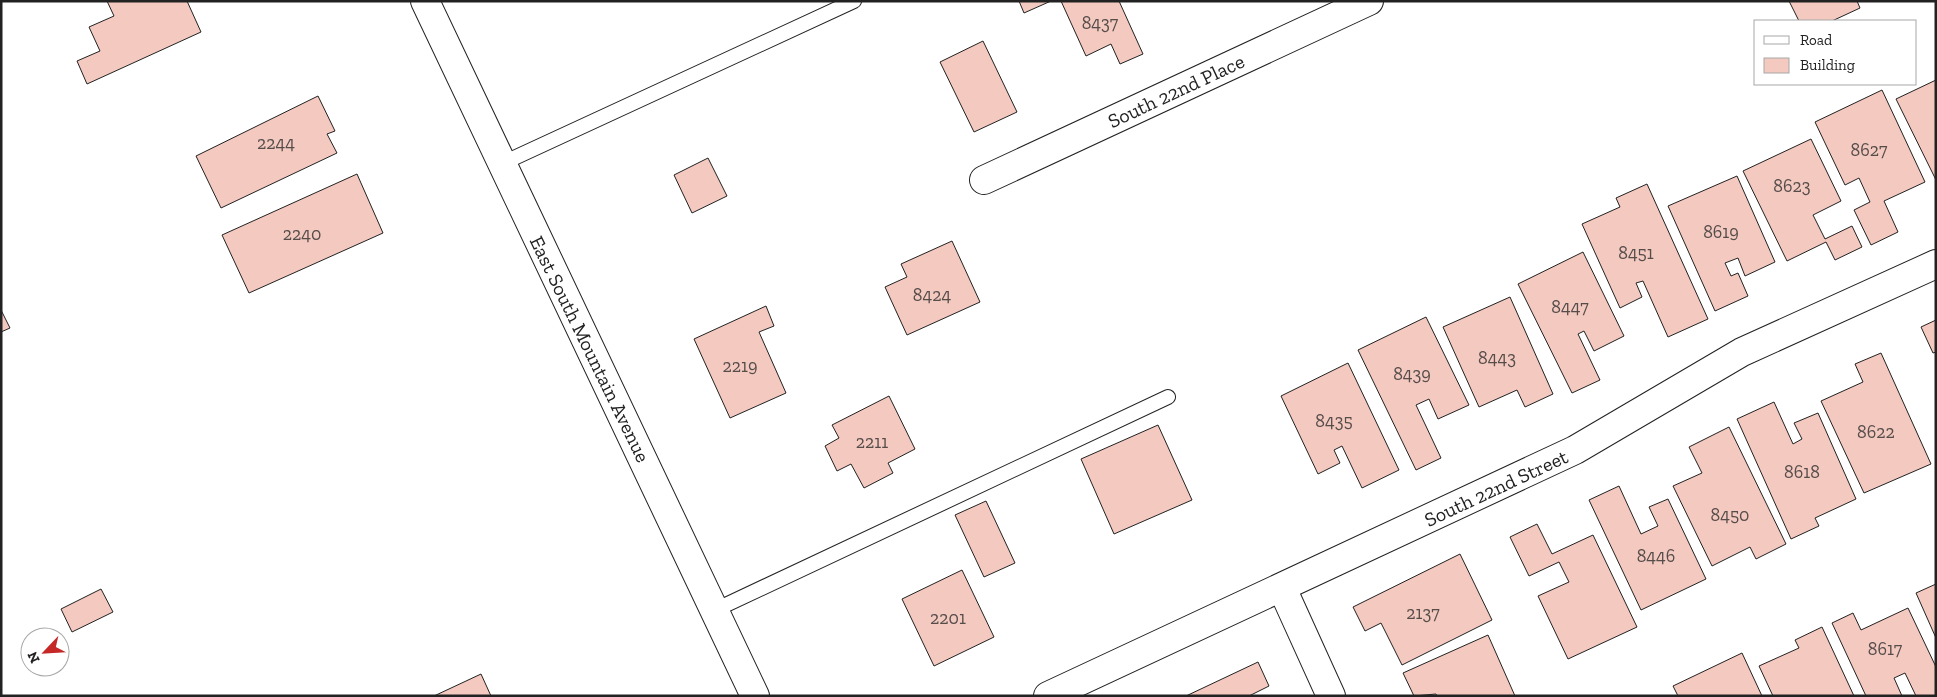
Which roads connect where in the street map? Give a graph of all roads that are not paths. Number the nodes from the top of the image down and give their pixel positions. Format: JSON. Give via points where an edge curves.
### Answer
{"nodes":[{"id":1,"x":425,"y":1,"type":"edge"},
{"id":2,"x":854,"y":1,"type":"edge"},
{"id":3,"x":1369,"y":1,"type":"edge"},
{"id":4,"x":501,"y":164,"type":"junction"},
{"id":5,"x":984,"y":180,"type":"dead end"},
{"id":6,"x":1936,"y":264,"type":"edge"},
{"id":7,"x":1168,"y":397,"type":"dead end"},
{"id":8,"x":1282,"y":588,"type":"junction"},
{"id":9,"x":715,"y":610,"type":"junction"},
{"id":10,"x":755,"y":696,"type":"edge"},
{"id":11,"x":1048,"y":696,"type":"edge"},
{"id":12,"x":1331,"y":696,"type":"edge"}],
"edges":[{"from":1,"to":4,"type":"street","name":"East South Mountain Avenue"},
{"from":2,"to":4,"type":"lane"},
{"from":3,"to":5,"type":"street","name":"South 22nd Place"},
{"from":4,"to":9,"type":"street","name":"East South Mountain Avenue"},
{"from":6,"to":8,"type":"street","name":"South 22nd Street","via":[[1742,352],[1575,450]]},
{"from":7,"to":9,"type":"lane"},
{"from":8,"to":11,"type":"street","name":"South 22nd Street"},
{"from":8,"to":12,"type":"street"},
{"from":9,"to":10,"type":"street","name":"East South Mountain Avenue"}]}
